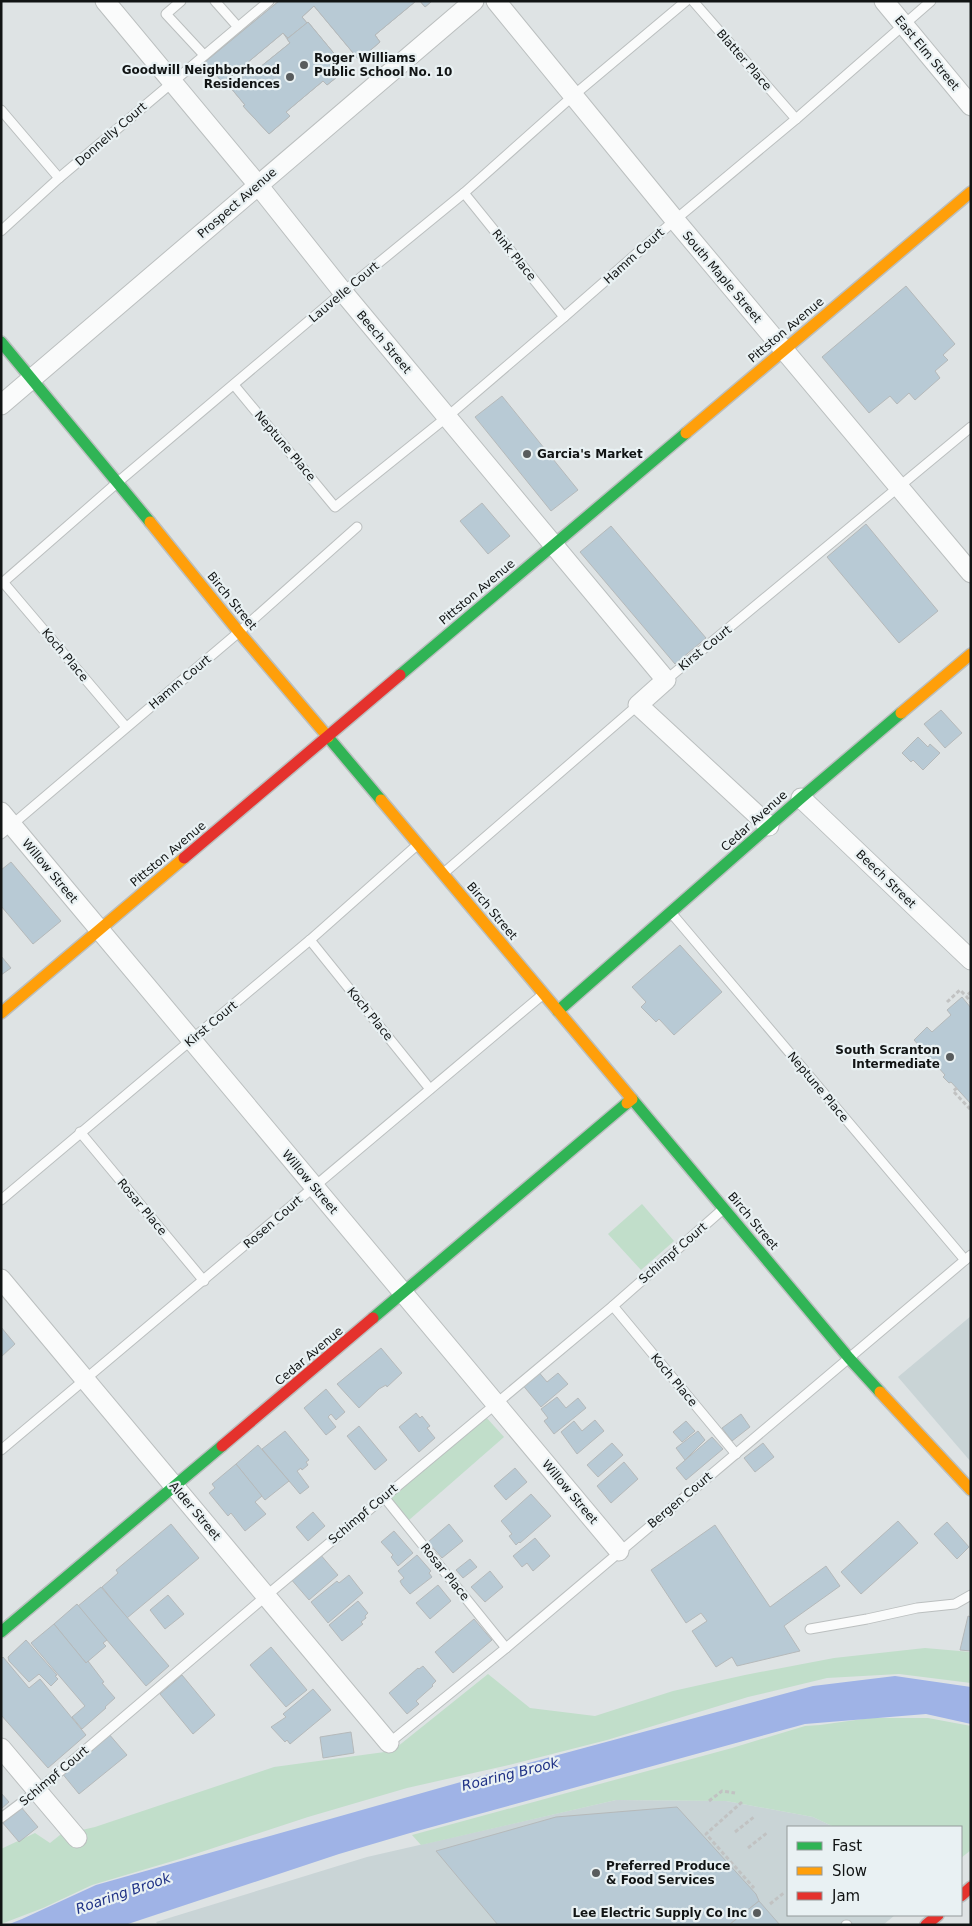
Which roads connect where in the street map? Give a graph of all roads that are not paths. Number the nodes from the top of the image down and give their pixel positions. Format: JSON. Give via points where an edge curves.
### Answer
{"nodes":[{"id":1,"x":105,"y":1,"type":"edge"},
{"id":2,"x":181,"y":1,"type":"edge"},
{"id":3,"x":214,"y":1,"type":"edge"},
{"id":4,"x":269,"y":1,"type":"edge"},
{"id":5,"x":474,"y":1,"type":"edge"},
{"id":6,"x":496,"y":1,"type":"edge"},
{"id":7,"x":686,"y":1,"type":"edge"},
{"id":8,"x":693,"y":1,"type":"edge"},
{"id":9,"x":884,"y":1,"type":"edge"},
{"id":10,"x":931,"y":1,"type":"edge"},
{"id":11,"x":903,"y":24,"type":"junction"},
{"id":12,"x":238,"y":27,"type":"junction"},
{"id":13,"x":204,"y":55,"type":"junction"},
{"id":14,"x":172,"y":81,"type":"junction"},
{"id":15,"x":574,"y":95,"type":"junction"},
{"id":16,"x":971,"y":106,"type":"edge"},
{"id":17,"x":1,"y":110,"type":"edge"},
{"id":18,"x":796,"y":120,"type":"junction"},
{"id":19,"x":59,"y":178,"type":"junction"},
{"id":20,"x":258,"y":185,"type":"junction"},
{"id":21,"x":971,"y":192,"type":"edge"},
{"id":22,"x":464,"y":193,"type":"junction"},
{"id":23,"x":674,"y":220,"type":"junction"},
{"id":24,"x":1,"y":231,"type":"edge"},
{"id":25,"x":343,"y":292,"type":"junction"},
{"id":26,"x":564,"y":318,"type":"junction"},
{"id":27,"x":1,"y":342,"type":"edge"},
{"id":28,"x":784,"y":350,"type":"junction"},
{"id":29,"x":32,"y":379,"type":"junction"},
{"id":30,"x":234,"y":385,"type":"junction"},
{"id":31,"x":1,"y":405,"type":"edge"},
{"id":32,"x":447,"y":417,"type":"junction"},
{"id":33,"x":971,"y":427,"type":"edge"},
{"id":34,"x":118,"y":482,"type":"junction"},
{"id":35,"x":899,"y":488,"type":"junction"},
{"id":36,"x":336,"y":507,"type":"joint"},
{"id":37,"x":357,"y":528,"type":"dead end"},
{"id":38,"x":554,"y":545,"type":"junction"},
{"id":39,"x":971,"y":573,"type":"edge"},
{"id":40,"x":2,"y":583,"type":"edge"},
{"id":41,"x":240,"y":632,"type":"junction"},
{"id":42,"x":971,"y":654,"type":"edge"},
{"id":43,"x":666,"y":680,"type":"junction"},
{"id":44,"x":638,"y":705,"type":"junction"},
{"id":45,"x":126,"y":728,"type":"junction"},
{"id":46,"x":328,"y":737,"type":"junction"},
{"id":47,"x":801,"y":798,"type":"junction"},
{"id":48,"x":5,"y":824,"type":"edge"},
{"id":49,"x":769,"y":826,"type":"junction"},
{"id":50,"x":418,"y":844,"type":"junction"},
{"id":51,"x":443,"y":874,"type":"junction"},
{"id":52,"x":672,"y":913,"type":"junction"},
{"id":53,"x":99,"y":930,"type":"junction"},
{"id":54,"x":310,"y":940,"type":"junction"},
{"id":55,"x":971,"y":960,"type":"edge"},
{"id":56,"x":544,"y":994,"type":"junction"},
{"id":57,"x":558,"y":1011,"type":"junction"},
{"id":58,"x":1,"y":1013,"type":"edge"},
{"id":59,"x":192,"y":1040,"type":"junction"},
{"id":60,"x":430,"y":1089,"type":"junction"},
{"id":61,"x":632,"y":1099,"type":"junction"},
{"id":62,"x":80,"y":1132,"type":"junction"},
{"id":63,"x":314,"y":1186,"type":"junction"},
{"id":64,"x":1,"y":1200,"type":"edge"},
{"id":65,"x":724,"y":1208,"type":"junction"},
{"id":66,"x":968,"y":1258,"type":"edge"},
{"id":67,"x":1,"y":1279,"type":"edge"},
{"id":68,"x":204,"y":1281,"type":"junction"},
{"id":69,"x":404,"y":1294,"type":"junction"},
{"id":70,"x":613,"y":1306,"type":"junction"},
{"id":71,"x":848,"y":1358,"type":"junction"},
{"id":72,"x":86,"y":1380,"type":"junction"},
{"id":73,"x":495,"y":1403,"type":"junction"},
{"id":74,"x":1,"y":1450,"type":"edge"},
{"id":75,"x":736,"y":1454,"type":"junction"},
{"id":76,"x":175,"y":1486,"type":"junction"},
{"id":77,"x":971,"y":1490,"type":"edge"},
{"id":78,"x":384,"y":1497,"type":"junction"},
{"id":79,"x":619,"y":1551,"type":"junction"},
{"id":80,"x":971,"y":1595,"type":"edge"},
{"id":81,"x":266,"y":1596,"type":"junction"},
{"id":82,"x":810,"y":1629,"type":"dead end"},
{"id":83,"x":1,"y":1632,"type":"edge"},
{"id":84,"x":506,"y":1648,"type":"junction"},
{"id":85,"x":389,"y":1743,"type":"joint"},
{"id":86,"x":1,"y":1748,"type":"edge"},
{"id":87,"x":37,"y":1791,"type":"junction"},
{"id":88,"x":1,"y":1818,"type":"edge"},
{"id":89,"x":77,"y":1838,"type":"dead end"},
{"id":90,"x":937,"y":1916,"type":"edge"},
{"id":91,"x":926,"y":1925,"type":"edge"}],
"edges":[{"from":1,"to":14,"type":"street","name":"Beech Street"},
{"from":2,"to":13,"type":"lane","via":[[166,14]]},
{"from":3,"to":12,"type":"lane"},
{"from":4,"to":12,"type":"lane","name":"Donnelly Court"},
{"from":5,"to":20,"type":"street","name":"Prospect Avenue"},
{"from":6,"to":15,"type":"street","name":"South Maple Street"},
{"from":7,"to":15,"type":"lane","name":"Lauvelle Court"},
{"from":8,"to":18,"type":"lane","name":"Blatter Place"},
{"from":9,"to":11,"type":"street","name":"East Elm Street"},
{"from":10,"to":11,"type":"lane","name":"Hamm Court"},
{"from":11,"to":16,"type":"street","name":"East Elm Street"},
{"from":11,"to":18,"type":"lane","name":"Hamm Court"},
{"from":12,"to":13,"type":"lane","name":"Donnelly Court"},
{"from":13,"to":14,"type":"lane","name":"Donnelly Court"},
{"from":14,"to":19,"type":"lane","name":"Donnelly Court"},
{"from":14,"to":20,"type":"street","name":"Beech Street"},
{"from":15,"to":22,"type":"lane","name":"Lauvelle Court"},
{"from":15,"to":23,"type":"street","name":"South Maple Street"},
{"from":17,"to":19,"type":"lane"},
{"from":18,"to":23,"type":"lane","name":"Hamm Court"},
{"from":19,"to":24,"type":"lane","name":"Donnelly Court"},
{"from":20,"to":25,"type":"street","name":"Beech Street"},
{"from":20,"to":29,"type":"street","name":"Prospect Avenue"},
{"from":21,"to":28,"type":"main road","name":"Pittston Avenue"},
{"from":22,"to":25,"type":"lane","name":"Lauvelle Court"},
{"from":22,"to":26,"type":"lane","name":"Rink Place"},
{"from":23,"to":26,"type":"lane","name":"Hamm Court"},
{"from":23,"to":28,"type":"street","name":"South Maple Street"},
{"from":25,"to":30,"type":"lane","name":"Lauvelle Court"},
{"from":25,"to":32,"type":"street","name":"Beech Street"},
{"from":26,"to":32,"type":"lane","name":"Hamm Court"},
{"from":27,"to":29,"type":"main road","name":"Birch Street"},
{"from":28,"to":35,"type":"street","name":"South Maple Street"},
{"from":28,"to":38,"type":"main road","name":"Pittston Avenue"},
{"from":29,"to":31,"type":"street","name":"Prospect Avenue"},
{"from":29,"to":34,"type":"main road","name":"Birch Street"},
{"from":30,"to":34,"type":"lane","name":"Lauvelle Court"},
{"from":30,"to":36,"type":"lane","name":"Neptune Place"},
{"from":32,"to":36,"type":"lane","name":"Hamm Court"},
{"from":32,"to":38,"type":"street","name":"Beech Street"},
{"from":33,"to":35,"type":"lane","name":"Kirst Court"},
{"from":34,"to":40,"type":"lane","name":"Lauvelle Court"},
{"from":34,"to":41,"type":"main road","name":"Birch Street"},
{"from":35,"to":39,"type":"street","name":"South Maple Street"},
{"from":35,"to":43,"type":"lane","name":"Kirst Court"},
{"from":37,"to":41,"type":"lane","name":"Hamm Court"},
{"from":38,"to":43,"type":"street","name":"Beech Street"},
{"from":38,"to":46,"type":"main road","name":"Pittston Avenue"},
{"from":40,"to":45,"type":"lane","name":"Koch Place"},
{"from":41,"to":45,"type":"lane","name":"Hamm Court"},
{"from":41,"to":46,"type":"main road","name":"Birch Street"},
{"from":42,"to":47,"type":"main road","name":"Cedar Avenue"},
{"from":43,"to":44,"type":"street","name":"Kirst Court"},
{"from":44,"to":49,"type":"street"},
{"from":44,"to":51,"type":"lane","name":"Kirst Court"},
{"from":45,"to":48,"type":"lane","name":"Hamm Court"},
{"from":46,"to":50,"type":"main road","name":"Birch Street"},
{"from":46,"to":53,"type":"main road","name":"Pittston Avenue"},
{"from":47,"to":49,"type":"main road","name":"Cedar Avenue"},
{"from":47,"to":55,"type":"street","name":"Beech Street"},
{"from":48,"to":53,"type":"street","name":"Willow Street"},
{"from":49,"to":52,"type":"main road","name":"Cedar Avenue"},
{"from":50,"to":51,"type":"main road","name":"Birch Street"},
{"from":50,"to":54,"type":"lane","name":"Kirst Court"},
{"from":51,"to":56,"type":"main road","name":"Birch Street"},
{"from":52,"to":57,"type":"main road","name":"Cedar Avenue"},
{"from":52,"to":66,"type":"lane","name":"Neptune Place"},
{"from":53,"to":58,"type":"main road","name":"Pittston Avenue"},
{"from":53,"to":59,"type":"street","name":"Willow Street"},
{"from":54,"to":59,"type":"lane","name":"Kirst Court"},
{"from":54,"to":60,"type":"lane","name":"Koch Place"},
{"from":56,"to":57,"type":"main road","name":"Birch Street"},
{"from":56,"to":60,"type":"lane","name":"Rosen Court"},
{"from":57,"to":61,"type":"main road","name":"Birch Street"},
{"from":59,"to":62,"type":"lane","name":"Kirst Court"},
{"from":59,"to":63,"type":"street","name":"Willow Street"},
{"from":60,"to":63,"type":"lane","name":"Rosen Court"},
{"from":61,"to":65,"type":"main road","name":"Birch Street"},
{"from":61,"to":69,"type":"main road","name":"Cedar Avenue"},
{"from":62,"to":64,"type":"lane","name":"Kirst Court"},
{"from":62,"to":68,"type":"lane","name":"Rosar Place"},
{"from":63,"to":68,"type":"lane","name":"Rosen Court"},
{"from":63,"to":69,"type":"street","name":"Willow Street"},
{"from":65,"to":70,"type":"lane","name":"Schimpf Court"},
{"from":65,"to":71,"type":"main road","name":"Birch Street"},
{"from":66,"to":71,"type":"lane","name":"Bergen Court"},
{"from":67,"to":72,"type":"street","name":"Alder Street"},
{"from":68,"to":72,"type":"lane","name":"Rosen Court"},
{"from":69,"to":73,"type":"street","name":"Willow Street"},
{"from":69,"to":76,"type":"main road","name":"Cedar Avenue"},
{"from":70,"to":73,"type":"lane","name":"Schimpf Court"},
{"from":70,"to":75,"type":"lane","name":"Koch Place"},
{"from":71,"to":75,"type":"lane","name":"Bergen Court"},
{"from":71,"to":77,"type":"main road","name":"Birch Street"},
{"from":72,"to":74,"type":"lane","name":"Rosen Court"},
{"from":72,"to":76,"type":"street","name":"Alder Street"},
{"from":73,"to":78,"type":"lane","name":"Schimpf Court"},
{"from":73,"to":79,"type":"street","name":"Willow Street"},
{"from":75,"to":79,"type":"lane","name":"Bergen Court"},
{"from":76,"to":81,"type":"street","name":"Alder Street"},
{"from":76,"to":83,"type":"main road","name":"Cedar Avenue"},
{"from":78,"to":81,"type":"lane","name":"Schimpf Court"},
{"from":78,"to":84,"type":"lane","name":"Rosar Place"},
{"from":79,"to":84,"type":"lane","name":"Bergen Court"},
{"from":80,"to":82,"type":"lane","via":[[954,1604]]},
{"from":81,"to":85,"type":"street","name":"Alder Street"},
{"from":81,"to":87,"type":"lane","name":"Schimpf Court"},
{"from":84,"to":85,"type":"lane","name":"Bergen Court"},
{"from":86,"to":87,"type":"street"},
{"from":87,"to":88,"type":"lane","name":"Schimpf Court"},
{"from":87,"to":89,"type":"street"},
{"from":90,"to":91,"type":"main road"}]}
